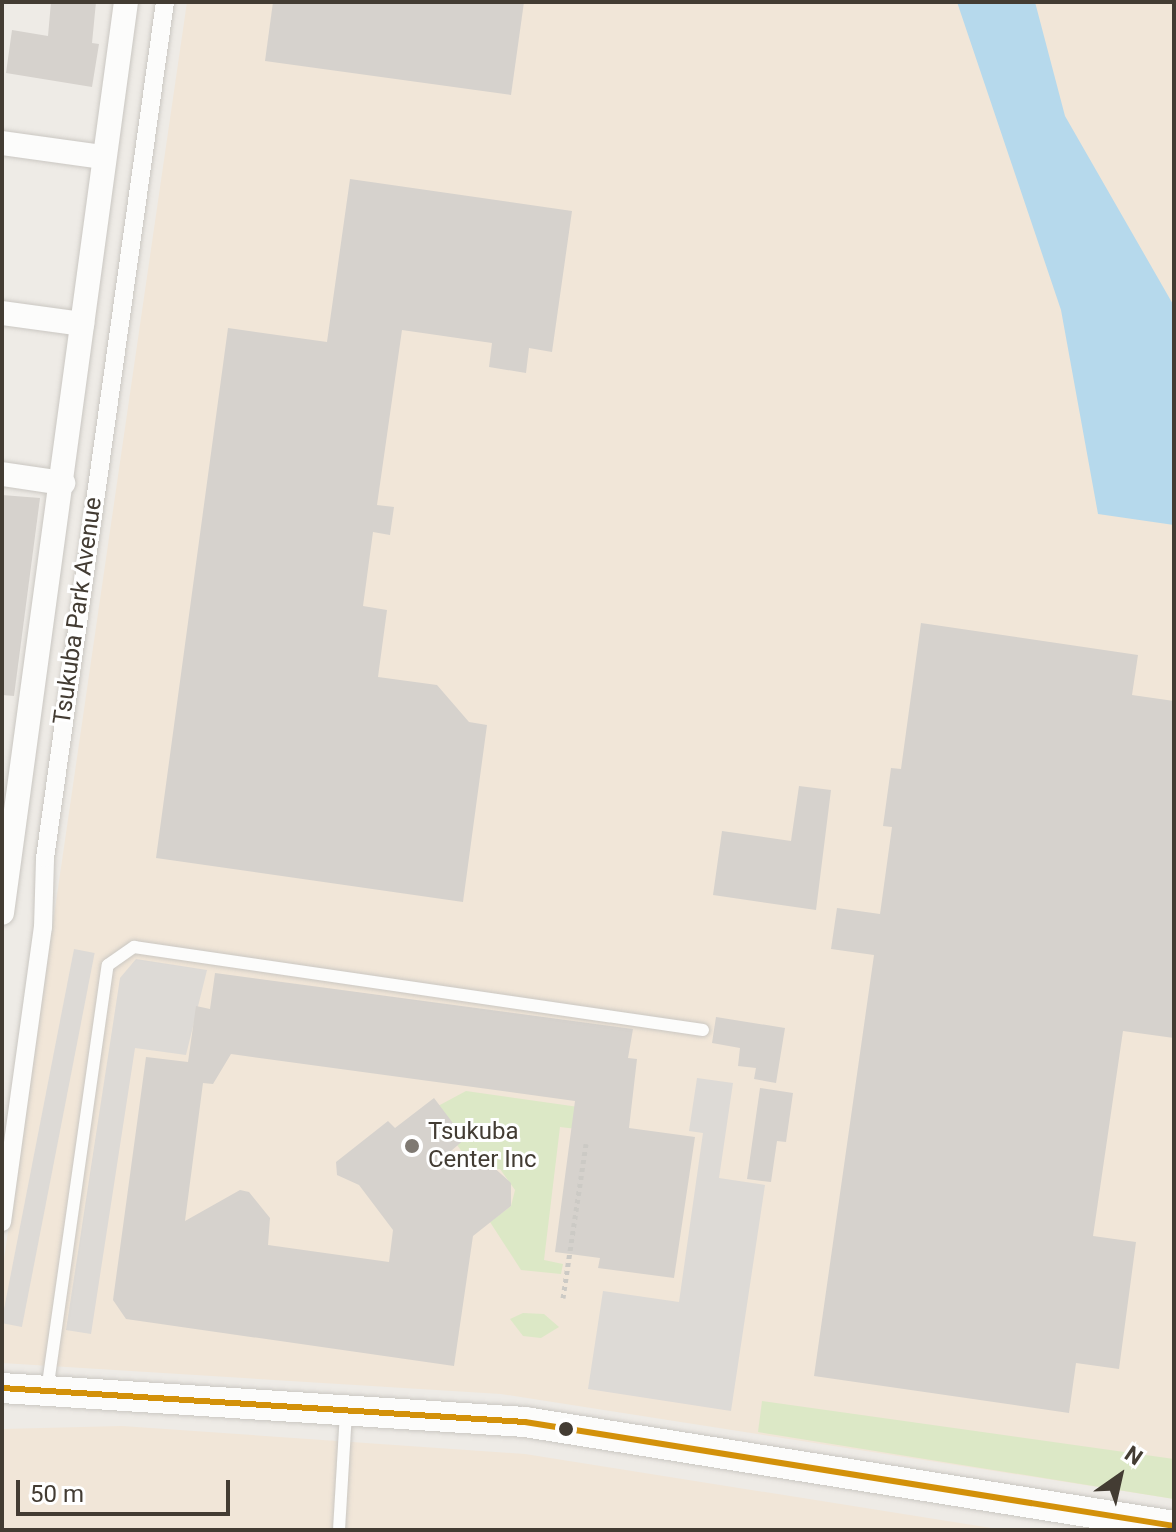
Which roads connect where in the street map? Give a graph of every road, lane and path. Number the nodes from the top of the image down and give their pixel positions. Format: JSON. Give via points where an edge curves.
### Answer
{"nodes":[{"id":1,"x":126,"y":2,"type":"edge"},
{"id":2,"x":165,"y":2,"type":"edge"},
{"id":3,"x":2,"y":143,"type":"edge"},
{"id":4,"x":102,"y":157,"type":"junction"},
{"id":5,"x":2,"y":313,"type":"edge"},
{"id":6,"x":82,"y":324,"type":"junction"},
{"id":7,"x":2,"y":474,"type":"edge"},
{"id":8,"x":63,"y":483,"type":"junction"},
{"id":9,"x":2,"y":913,"type":"edge"},
{"id":10,"x":703,"y":1030,"type":"dead end"},
{"id":11,"x":586,"y":1144,"type":"dead end"},
{"id":12,"x":2,"y":1222,"type":"edge"},
{"id":13,"x":563,"y":1298,"type":"dead end"},
{"id":14,"x":2,"y":1388,"type":"edge"},
{"id":15,"x":47,"y":1391,"type":"junction"},
{"id":16,"x":346,"y":1407,"type":"junction"},
{"id":17,"x":1174,"y":1526,"type":"edge"},
{"id":18,"x":339,"y":1530,"type":"edge"}],
"edges":[{"from":1,"to":4,"type":"street"},
{"from":2,"to":12,"type":"street","name":"Tsukuba Park Avenue","via":[[47,842],[43,927]]},
{"from":3,"to":4,"type":"street"},
{"from":4,"to":6,"type":"street"},
{"from":5,"to":6,"type":"street"},
{"from":6,"to":8,"type":"street"},
{"from":7,"to":8,"type":"street"},
{"from":8,"to":9,"type":"street"},
{"from":10,"to":15,"type":"lane","via":[[134,947],[108,965]]},
{"from":11,"to":13,"type":"path"},
{"from":14,"to":15,"type":"street"},
{"from":15,"to":16,"type":"street"},
{"from":16,"to":17,"type":"street","via":[[525,1422]]},
{"from":16,"to":18,"type":"lane"}]}
